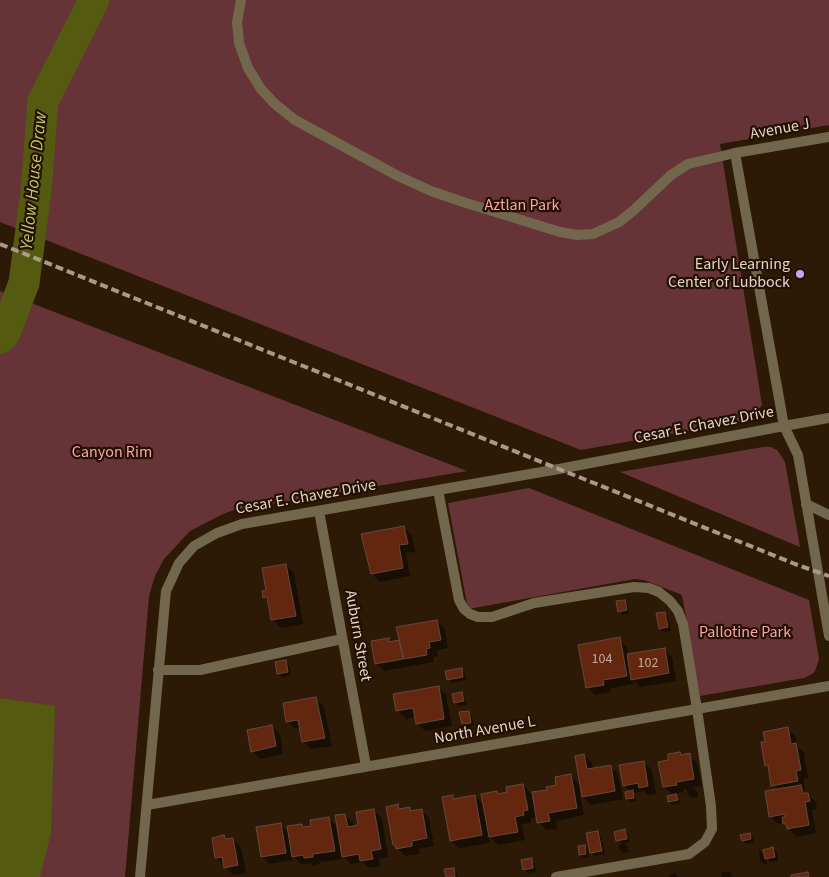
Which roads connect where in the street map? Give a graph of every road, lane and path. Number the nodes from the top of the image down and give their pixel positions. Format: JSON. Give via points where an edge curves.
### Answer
{"nodes":[{"id":1,"x":241,"y":0,"type":"edge"},
{"id":2,"x":829,"y":137,"type":"edge"},
{"id":3,"x":735,"y":153,"type":"junction"},
{"id":4,"x":829,"y":418,"type":"edge"},
{"id":5,"x":784,"y":426,"type":"junction"},
{"id":6,"x":438,"y":490,"type":"junction"},
{"id":7,"x":806,"y":504,"type":"junction"},
{"id":8,"x":318,"y":510,"type":"junction"},
{"id":9,"x":829,"y":515,"type":"edge"},
{"id":10,"x":829,"y":636,"type":"edge"},
{"id":11,"x":342,"y":639,"type":"junction"},
{"id":12,"x":158,"y":670,"type":"junction"},
{"id":13,"x":829,"y":686,"type":"edge"},
{"id":14,"x":697,"y":709,"type":"junction"},
{"id":15,"x":366,"y":766,"type":"junction"},
{"id":16,"x":147,"y":805,"type":"junction"},
{"id":17,"x":140,"y":877,"type":"edge"},
{"id":18,"x":556,"y":877,"type":"edge"}],
"edges":[{"from":1,"to":3,"type":"street","via":[[237,22],[239,43],[248,68],[261,89],[295,120],[431,191],[560,232],[577,235],[605,230],[634,210],[670,174],[688,164]]},
{"from":2,"to":3,"type":"street","name":"Avenue J"},
{"from":3,"to":5,"type":"street","name":"Cesar E. Chavez Drive"},
{"from":4,"to":5,"type":"street"},
{"from":5,"to":6,"type":"street","name":"Cesar E. Chavez Drive"},
{"from":5,"to":7,"type":"street","via":[[798,455]]},
{"from":6,"to":8,"type":"street","name":"Cesar E. Chavez Drive"},
{"from":6,"to":14,"type":"street","via":[[459,600],[464,609],[478,617],[492,617],[534,603],[634,587],[659,592],[678,611],[683,624]]},
{"from":7,"to":9,"type":"street"},
{"from":7,"to":10,"type":"street"},
{"from":8,"to":11,"type":"street","name":"Auburn Street"},
{"from":8,"to":12,"type":"street","name":"Cesar E. Chavez Drive","via":[[242,524],[194,546],[179,563],[166,591]]},
{"from":11,"to":12,"type":"street","via":[[200,670]]},
{"from":11,"to":15,"type":"street","name":"Auburn Street"},
{"from":12,"to":16,"type":"street","name":"Cesar E. Chavez Drive"},
{"from":13,"to":14,"type":"street","name":"North Avenue L"},
{"from":14,"to":15,"type":"street","name":"North Avenue L"},
{"from":14,"to":18,"type":"street","via":[[711,806],[712,829],[705,842],[689,854]]},
{"from":15,"to":16,"type":"street","name":"North Avenue L"},
{"from":16,"to":17,"type":"street","name":"Cesar E. Chavez Drive"}]}
